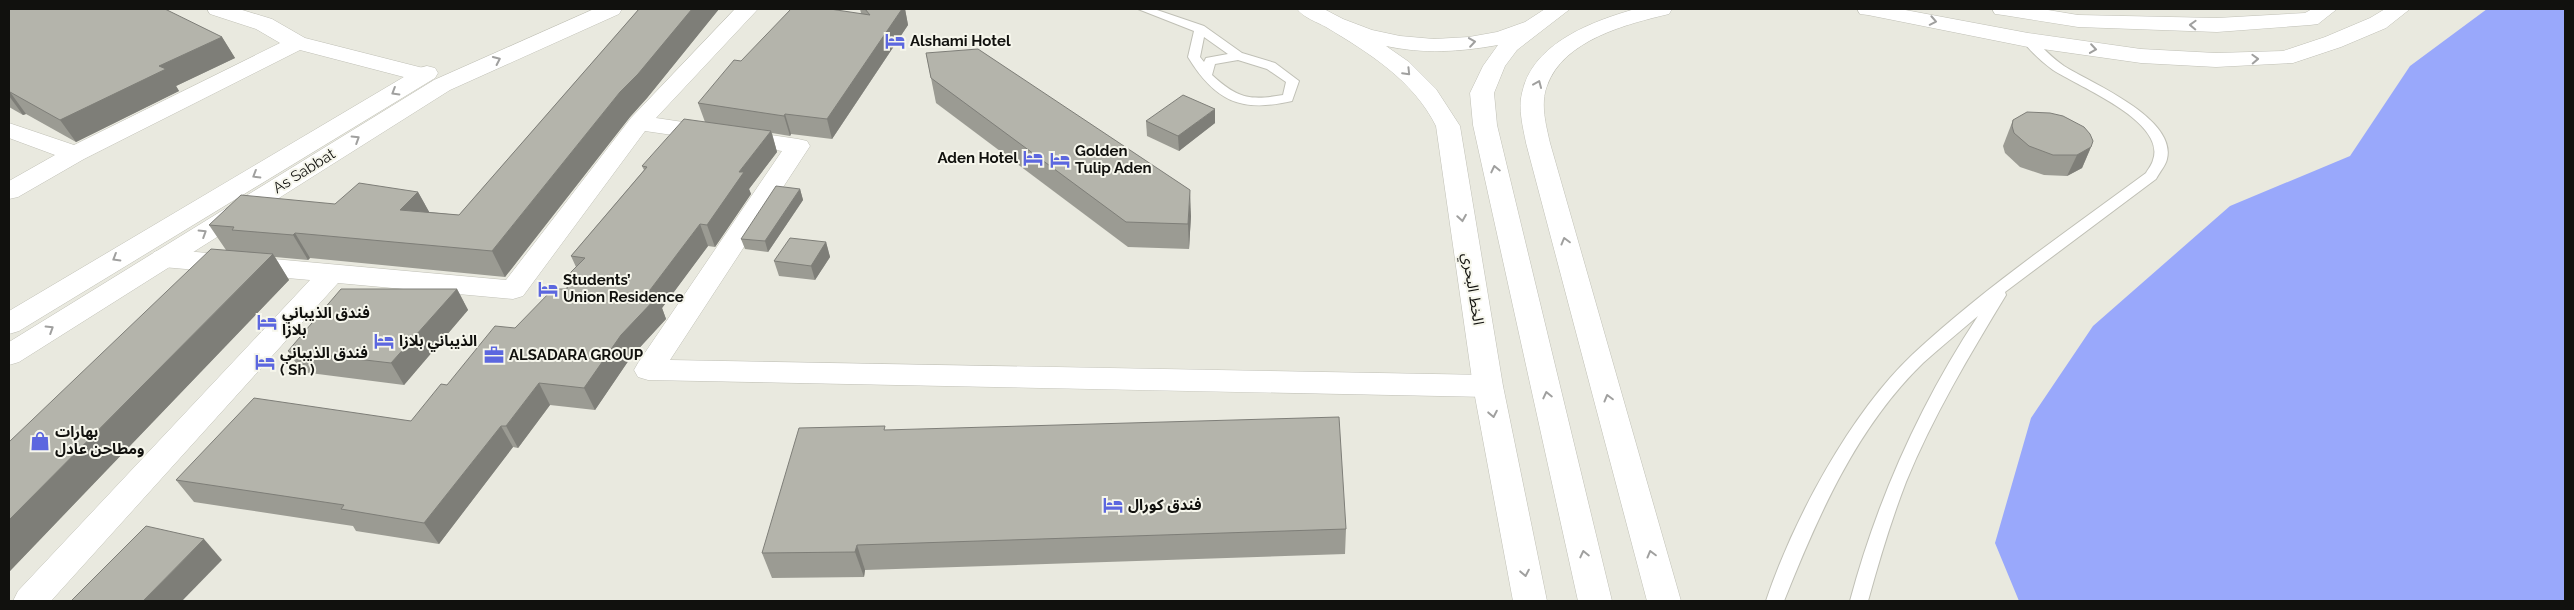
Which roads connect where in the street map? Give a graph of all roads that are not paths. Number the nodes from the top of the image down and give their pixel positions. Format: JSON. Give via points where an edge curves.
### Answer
{"nodes":[{"id":1,"x":218,"y":9,"type":"edge"},
{"id":2,"x":565,"y":9,"type":"edge"},
{"id":3,"x":611,"y":9,"type":"edge"},
{"id":4,"x":748,"y":9,"type":"edge"},
{"id":5,"x":1144,"y":9,"type":"edge"},
{"id":6,"x":1661,"y":9,"type":"edge"},
{"id":7,"x":1868,"y":9,"type":"edge"},
{"id":8,"x":2003,"y":9,"type":"edge"},
{"id":9,"x":2326,"y":9,"type":"edge"},
{"id":10,"x":2399,"y":9,"type":"edge"},
{"id":11,"x":1553,"y":14,"type":"edge"},
{"id":12,"x":1317,"y":15,"type":"edge"},
{"id":13,"x":1200,"y":29,"type":"junction"},
{"id":14,"x":2028,"y":40,"type":"junction"},
{"id":15,"x":297,"y":43,"type":"junction"},
{"id":16,"x":1238,"y":56,"type":"junction"},
{"id":17,"x":423,"y":75,"type":"junction"},
{"id":18,"x":1206,"y":76,"type":"junction"},
{"id":19,"x":638,"y":123,"type":"junction"},
{"id":20,"x":9,"y":130,"type":"edge"},
{"id":21,"x":75,"y":154,"type":"junction"},
{"id":22,"x":9,"y":191,"type":"edge"},
{"id":23,"x":163,"y":258,"type":"junction"},
{"id":24,"x":332,"y":274,"type":"junction"},
{"id":25,"x":2005,"y":284,"type":"junction"},
{"id":26,"x":9,"y":324,"type":"edge"},
{"id":27,"x":9,"y":355,"type":"edge"},
{"id":28,"x":1488,"y":386,"type":"junction"},
{"id":29,"x":30,"y":601,"type":"edge"},
{"id":30,"x":1530,"y":601,"type":"edge"},
{"id":31,"x":1595,"y":601,"type":"edge"},
{"id":32,"x":1664,"y":601,"type":"edge"},
{"id":33,"x":1775,"y":601,"type":"edge"},
{"id":34,"x":1860,"y":601,"type":"edge"}],
"edges":[{"from":1,"to":15,"type":"main road","via":[[264,24]]},
{"from":2,"to":17,"type":"main road","name":"As Sabbat"},
{"from":23,"to":3,"type":"main road","name":"As Sabbat","one_way":true,"via":[[442,85]]},
{"from":4,"to":19,"type":"main road"},
{"from":5,"to":13,"type":"lane"},
{"from":32,"to":6,"type":"main road","one_way":true,"via":[[1538,143],[1533,104],[1535,86],[1546,67],[1562,52],[1602,28]]},
{"from":7,"to":14,"type":"main road","one_way":true},
{"from":9,"to":8,"type":"main road","one_way":true,"via":[[2310,19],[2217,26],[2078,21]]},
{"from":14,"to":10,"type":"main road","one_way":true,"via":[[2141,56],[2216,60],[2285,58],[2378,23]]},
{"from":12,"to":11,"type":"main road","one_way":true,"via":[[1390,40],[1441,44],[1504,36]]},
{"from":31,"to":11,"type":"main road","one_way":true,"via":[[1485,125],[1482,93],[1494,66],[1509,45]]},
{"from":12,"to":28,"type":"main road","name":"الخط البحري","one_way":true,"via":[[1403,68],[1441,110],[1448,126]]},
{"from":13,"to":16,"type":"lane"},
{"from":13,"to":18,"type":"lane","via":[[1194,57]]},
{"from":14,"to":25,"type":"lane","via":[[2060,69],[2137,115],[2160,141],[2164,154],[2160,166],[2151,176]]},
{"from":15,"to":17,"type":"main road"},
{"from":15,"to":21,"type":"main road"},
{"from":16,"to":18,"type":"lane","via":[[1210,61]]},
{"from":16,"to":18,"type":"lane","via":[[1271,66],[1293,81],[1288,98],[1261,103],[1227,95]]},
{"from":17,"to":26,"type":"main road","name":"As Sabbat","one_way":true},
{"from":19,"to":24,"type":"main road","via":[[513,290]]},
{"from":19,"to":28,"type":"main road","via":[[798,146],[648,370]]},
{"from":20,"to":21,"type":"main road"},
{"from":21,"to":22,"type":"main road"},
{"from":23,"to":24,"type":"main road"},
{"from":27,"to":23,"type":"main road","name":"As Sabbat","one_way":true},
{"from":24,"to":29,"type":"main road"},
{"from":25,"to":33,"type":"lane","via":[[1916,360],[1878,405],[1842,455],[1798,544]]},
{"from":25,"to":34,"type":"lane","via":[[1977,326],[1925,424],[1882,524]]},
{"from":28,"to":30,"type":"main road","name":"الخط البحري","one_way":true}]}
